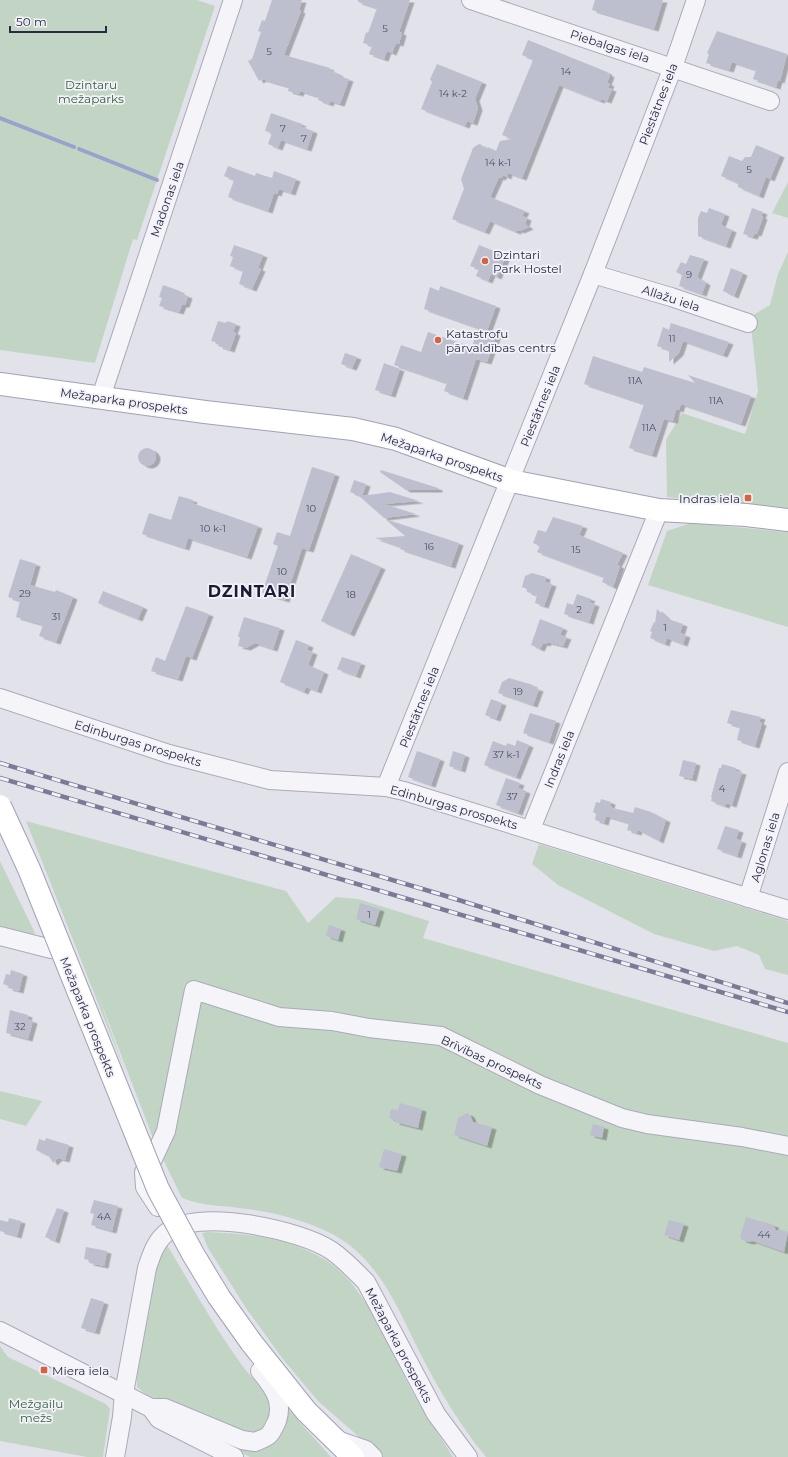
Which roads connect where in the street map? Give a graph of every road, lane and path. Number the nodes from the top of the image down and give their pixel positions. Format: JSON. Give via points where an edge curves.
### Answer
{"nodes":[{"id":1,"x":233,"y":0,"type":"edge"},
{"id":2,"x":471,"y":0,"type":"edge"},
{"id":3,"x":696,"y":0,"type":"edge"},
{"id":4,"x":673,"y":67,"type":"junction"},
{"id":5,"x":770,"y":101,"type":"dead end"},
{"id":6,"x":593,"y":274,"type":"junction"},
{"id":7,"x":748,"y":323,"type":"dead end"},
{"id":8,"x":0,"y":384,"type":"edge"},
{"id":9,"x":101,"y":397,"type":"junction"},
{"id":10,"x":511,"y":481,"type":"junction"},
{"id":11,"x":659,"y":510,"type":"junction"},
{"id":12,"x":788,"y":520,"type":"edge"},
{"id":13,"x":0,"y":698,"type":"edge"},
{"id":14,"x":788,"y":772,"type":"edge"},
{"id":15,"x":386,"y":787,"type":"junction"},
{"id":16,"x":0,"y":806,"type":"edge"},
{"id":17,"x":531,"y":829,"type":"junction"},
{"id":18,"x":748,"y":898,"type":"junction"},
{"id":19,"x":788,"y":910,"type":"edge"},
{"id":20,"x":0,"y":936,"type":"edge"},
{"id":21,"x":51,"y":949,"type":"dead end"},
{"id":22,"x":788,"y":1146,"type":"edge"},
{"id":23,"x":166,"y":1233,"type":"junction"},
{"id":24,"x":0,"y":1331,"type":"edge"},
{"id":25,"x":251,"y":1342,"type":"junction"},
{"id":26,"x":124,"y":1393,"type":"junction"},
{"id":27,"x":151,"y":1408,"type":"junction"},
{"id":28,"x":332,"y":1438,"type":"junction"},
{"id":29,"x":115,"y":1457,"type":"edge"},
{"id":30,"x":234,"y":1457,"type":"edge"},
{"id":31,"x":353,"y":1457,"type":"edge"},
{"id":32,"x":373,"y":1457,"type":"edge"},
{"id":33,"x":468,"y":1457,"type":"edge"}],
"edges":[{"from":1,"to":9,"type":"street","name":"Madonas iela"},
{"from":2,"to":4,"type":"street","name":"Piebalgas iela"},
{"from":3,"to":4,"type":"street","name":"Piestātnes iela"},
{"from":4,"to":5,"type":"street","name":"Piebalgas iela","via":[[681,72]]},
{"from":4,"to":6,"type":"street","name":"Piestātnes iela"},
{"from":6,"to":7,"type":"street","name":"Allažu iela"},
{"from":6,"to":10,"type":"street","name":"Piestātnes iela"},
{"from":8,"to":9,"type":"main road","name":"Mežaparka prospekts"},
{"from":9,"to":10,"type":"main road","name":"Mežaparka prospekts","via":[[352,429],[396,439]]},
{"from":10,"to":11,"type":"main road","name":"Mežaparka prospekts"},
{"from":10,"to":15,"type":"street","name":"Piestātnes iela"},
{"from":11,"to":12,"type":"main road","name":"Mežaparka prospekts"},
{"from":11,"to":17,"type":"street","name":"Indras iela"},
{"from":13,"to":15,"type":"street","name":"Edinburgas prospekts","via":[[169,754],[270,780]]},
{"from":14,"to":18,"type":"street","name":"Aglonas iela"},
{"from":15,"to":17,"type":"street","name":"Edinburgas prospekts"},
{"from":16,"to":25,"type":"main road","name":"Mežaparka prospekts","bridge":true,"via":[[29,869],[158,1189],[200,1267]]},
{"from":17,"to":18,"type":"street","name":"Edinburgas prospekts"},
{"from":18,"to":19,"type":"street","name":"Edinburgas prospekts"},
{"from":20,"to":21,"type":"street"},
{"from":22,"to":23,"type":"street","name":"Brīvības prospekts","via":[[622,1118],[540,1084],[441,1036],[332,1021],[279,1017],[194,990],[166,1130],[144,1172],[145,1187],[158,1207]]},
{"from":23,"to":26,"type":"street","via":[[154,1249],[147,1268]]},
{"from":23,"to":33,"type":"street","name":"Mežaparka prospekts","via":[[184,1225],[243,1223],[293,1234],[331,1250],[366,1282],[436,1414]]},
{"from":24,"to":26,"type":"street"},
{"from":25,"to":27,"type":"street","name":"Mežaparka prospekts","via":[[254,1363],[274,1389],[279,1400],[280,1411],[269,1435],[255,1442],[242,1440],[165,1408]]},
{"from":25,"to":28,"type":"main road","name":"Mežaparka prospekts","via":[[279,1379]]},
{"from":26,"to":27,"type":"street"},
{"from":26,"to":29,"type":"street"},
{"from":27,"to":30,"type":"street","via":[[159,1419]]},
{"from":28,"to":31,"type":"main road","name":"Mežaparka prospekts"},
{"from":28,"to":32,"type":"street","name":"Mežaparka prospekts","via":[[366,1450]]}]}
